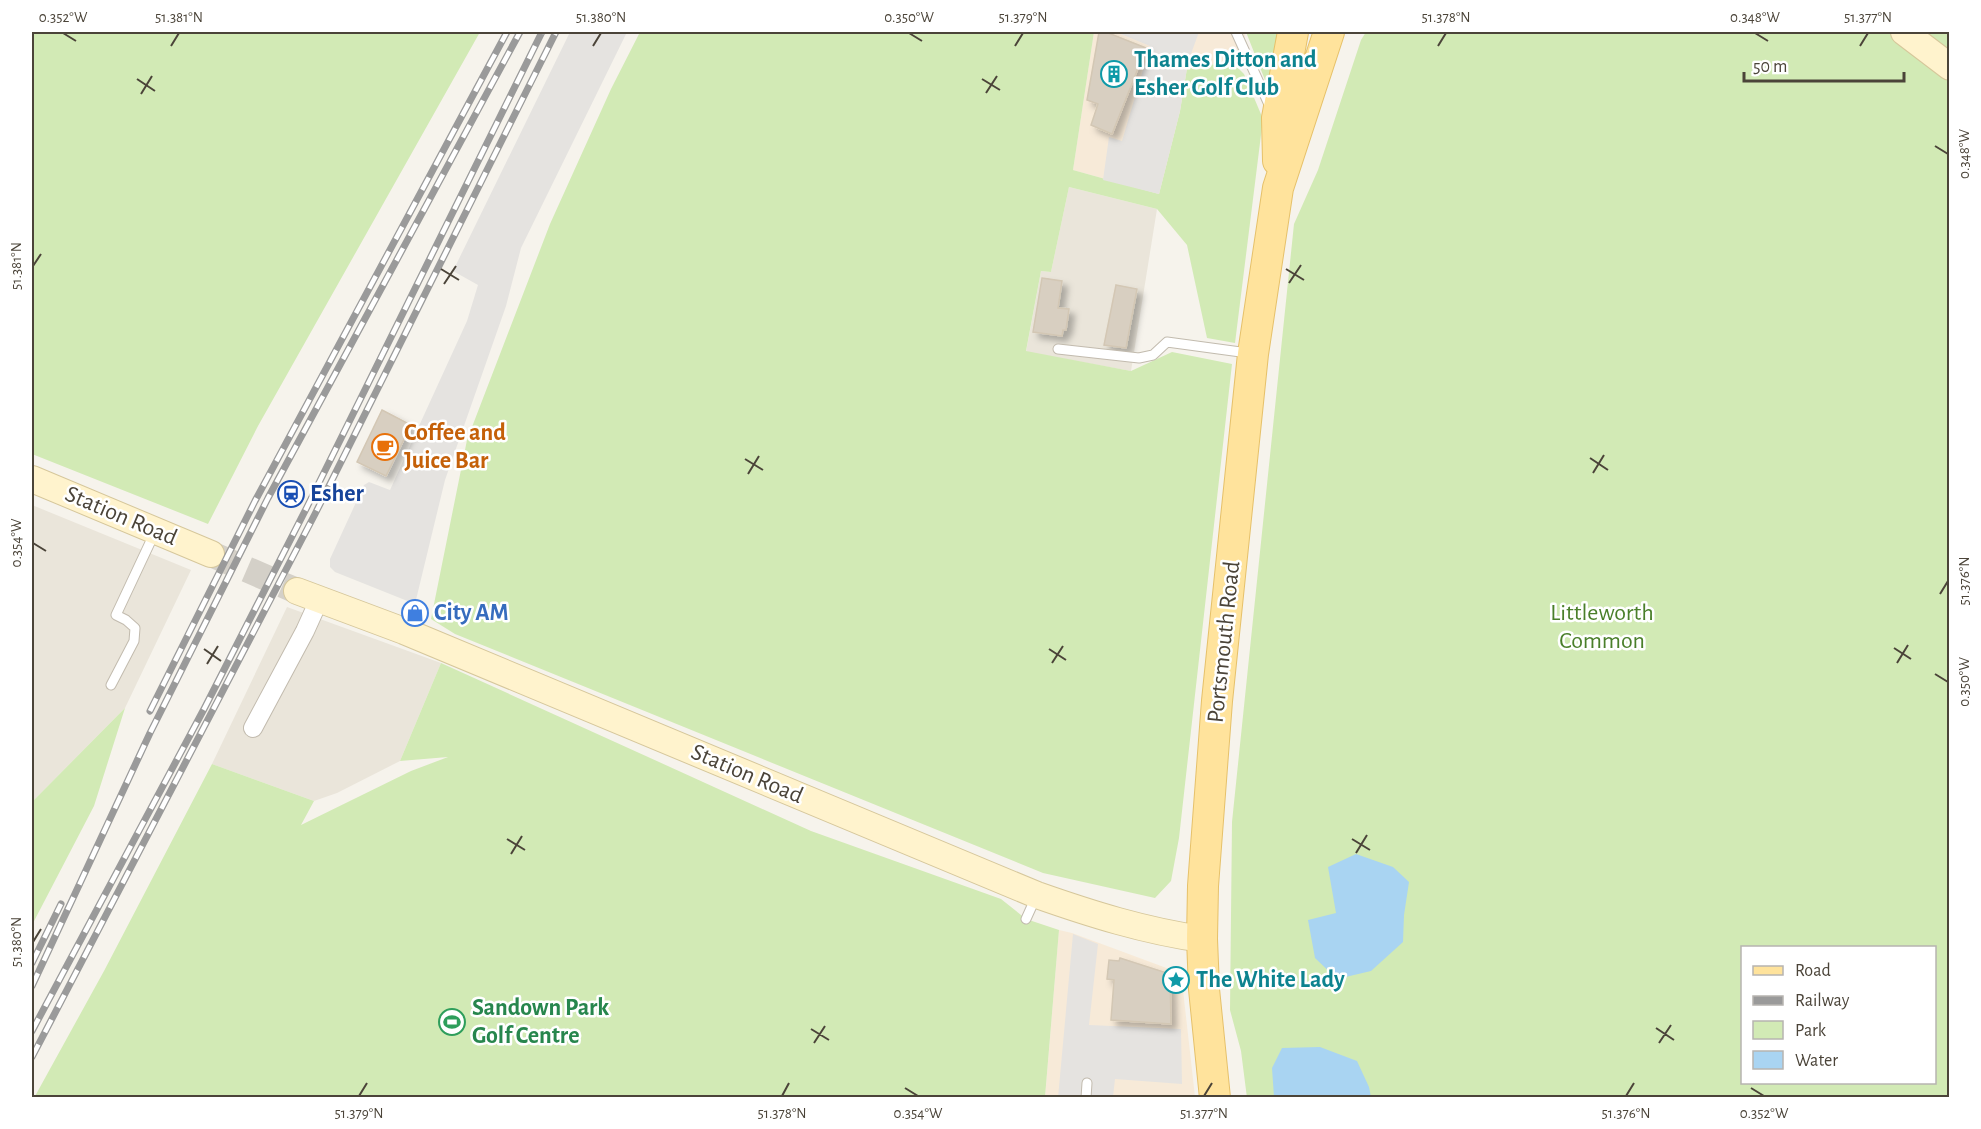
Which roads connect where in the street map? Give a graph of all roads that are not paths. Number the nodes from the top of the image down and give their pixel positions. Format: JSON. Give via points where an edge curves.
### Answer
{"nodes":[{"id":1,"x":1236,"y":32,"type":"edge"},
{"id":2,"x":1293,"y":32,"type":"edge"},
{"id":3,"x":1329,"y":32,"type":"edge"},
{"id":4,"x":1344,"y":32,"type":"edge"},
{"id":5,"x":1904,"y":32,"type":"edge"},
{"id":6,"x":1950,"y":67,"type":"edge"},
{"id":7,"x":1308,"y":98,"type":"junction"},
{"id":8,"x":1277,"y":118,"type":"junction"},
{"id":9,"x":1278,"y":188,"type":"junction"},
{"id":10,"x":1058,"y":349,"type":"dead end"},
{"id":11,"x":1253,"y":354,"type":"junction"},
{"id":12,"x":32,"y":479,"type":"edge"},
{"id":13,"x":156,"y":530,"type":"junction"},
{"id":14,"x":211,"y":555,"type":"tunnel mouth"},
{"id":15,"x":308,"y":596,"type":"joint"},
{"id":16,"x":111,"y":686,"type":"dead end"},
{"id":17,"x":253,"y":728,"type":"dead end"},
{"id":18,"x":1037,"y":895,"type":"junction"},
{"id":19,"x":1026,"y":919,"type":"dead end"},
{"id":20,"x":1202,"y":939,"type":"junction"},
{"id":21,"x":1087,"y":1083,"type":"dead end"},
{"id":22,"x":1086,"y":1098,"type":"edge"},
{"id":23,"x":1215,"y":1098,"type":"edge"}],
"edges":[{"from":1,"to":8,"type":"lane","via":[[1267,104]]},
{"from":2,"to":8,"type":"main road","name":"Portsmouth Road"},
{"from":3,"to":7,"type":"main road","name":"Portsmouth Road"},
{"from":4,"to":7,"type":"main road"},
{"from":5,"to":6,"type":"main road"},
{"from":7,"to":9,"type":"main road","name":"Portsmouth Road"},
{"from":8,"to":9,"type":"main road","name":"Portsmouth Road"},
{"from":9,"to":11,"type":"main road","name":"Portsmouth Road"},
{"from":10,"to":11,"type":"lane","via":[[1139,358],[1153,355],[1167,342]]},
{"from":11,"to":20,"type":"main road","name":"Portsmouth Road","via":[[1217,701]]},
{"from":12,"to":13,"type":"main road","name":"Station Road"},
{"from":13,"to":14,"type":"main road","name":"Station Road"},
{"from":13,"to":16,"type":"lane","via":[[116,615],[135,628],[134,641]]},
{"from":15,"to":17,"type":"street","via":[[305,631]]},
{"from":15,"to":18,"type":"main road","name":"Station Road","via":[[404,631]]},
{"from":18,"to":19,"type":"lane"},
{"from":18,"to":20,"type":"main road","name":"Station Road","via":[[1089,914]]},
{"from":20,"to":23,"type":"main road","name":"Portsmouth Road"},
{"from":21,"to":22,"type":"lane"}]}
